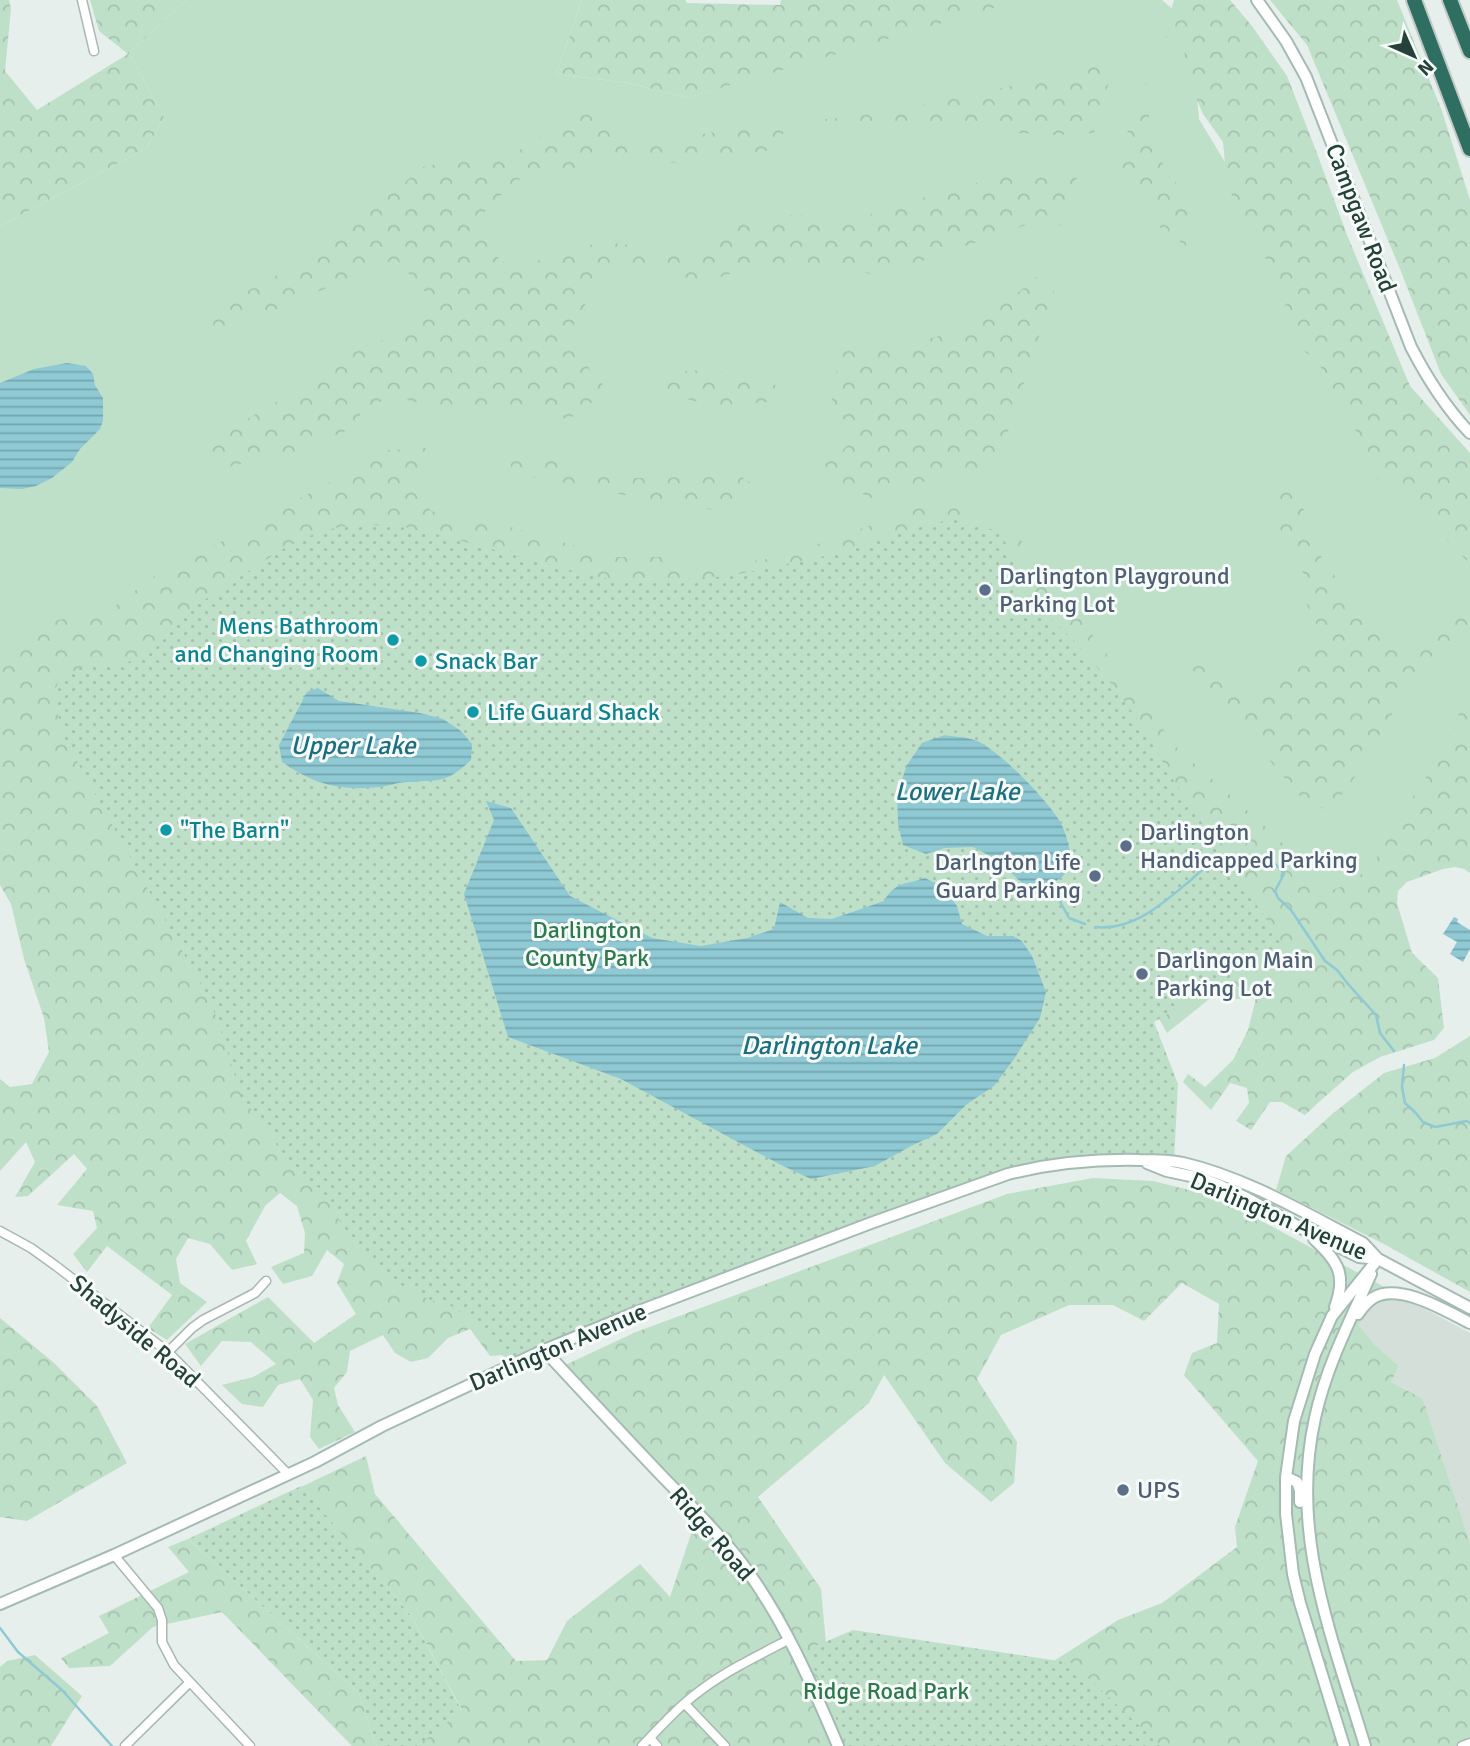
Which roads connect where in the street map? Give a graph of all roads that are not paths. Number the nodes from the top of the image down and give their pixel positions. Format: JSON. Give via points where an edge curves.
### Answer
{"nodes":[{"id":1,"x":82,"y":0,"type":"edge"},
{"id":2,"x":1257,"y":0,"type":"edge"},
{"id":3,"x":1414,"y":0,"type":"edge"},
{"id":4,"x":1450,"y":0,"type":"edge"},
{"id":5,"x":94,"y":51,"type":"dead end"},
{"id":6,"x":1470,"y":51,"type":"edge"},
{"id":7,"x":1470,"y":149,"type":"edge"},
{"id":8,"x":1470,"y":433,"type":"edge"},
{"id":9,"x":1139,"y":1160,"type":"junction"},
{"id":10,"x":1301,"y":1228,"type":"junction"},
{"id":11,"x":0,"y":1231,"type":"edge"},
{"id":12,"x":1378,"y":1259,"type":"junction"},
{"id":13,"x":266,"y":1281,"type":"dead end"},
{"id":14,"x":1470,"y":1308,"type":"edge"},
{"id":15,"x":1332,"y":1316,"type":"junction"},
{"id":16,"x":1470,"y":1323,"type":"edge"},
{"id":17,"x":544,"y":1350,"type":"junction"},
{"id":18,"x":168,"y":1352,"type":"junction"},
{"id":19,"x":1333,"y":1359,"type":"junction"},
{"id":20,"x":1309,"y":1455,"type":"junction"},
{"id":21,"x":288,"y":1475,"type":"junction"},
{"id":22,"x":1286,"y":1478,"type":"junction"},
{"id":23,"x":1309,"y":1542,"type":"junction"},
{"id":24,"x":114,"y":1555,"type":"junction"},
{"id":25,"x":0,"y":1604,"type":"edge"},
{"id":26,"x":790,"y":1639,"type":"junction"},
{"id":27,"x":190,"y":1682,"type":"junction"},
{"id":28,"x":685,"y":1704,"type":"junction"},
{"id":29,"x":650,"y":1738,"type":"junction"},
{"id":30,"x":1470,"y":1743,"type":"edge"},
{"id":31,"x":125,"y":1746,"type":"edge"},
{"id":32,"x":250,"y":1746,"type":"edge"},
{"id":33,"x":642,"y":1746,"type":"edge"},
{"id":34,"x":657,"y":1746,"type":"edge"},
{"id":35,"x":725,"y":1746,"type":"edge"},
{"id":36,"x":838,"y":1746,"type":"edge"},
{"id":37,"x":1343,"y":1746,"type":"edge"},
{"id":38,"x":1365,"y":1746,"type":"edge"},
{"id":39,"x":1462,"y":1746,"type":"edge"}],
"edges":[{"from":1,"to":5,"type":"street"},
{"from":2,"to":8,"type":"main road","name":"Campgaw Road","via":[[1306,77],[1411,347],[1443,401]]},
{"from":3,"to":7,"type":"highway"},
{"from":4,"to":6,"type":"highway"},
{"from":9,"to":10,"type":"main road","name":"Darlington Avenue","via":[[1219,1185]]},
{"from":9,"to":12,"type":"main road","name":"Darlington Avenue","via":[[1181,1162],[1235,1179],[1363,1243]]},
{"from":9,"to":17,"type":"main road","name":"Darlington Avenue","via":[[1053,1164],[1008,1174]]},
{"from":10,"to":12,"type":"main road","name":"Darlington Avenue","via":[[1359,1256]]},
{"from":10,"to":15,"type":"main road","via":[[1337,1263],[1341,1283]]},
{"from":11,"to":18,"type":"street","name":"Shadyside Road","via":[[56,1266]]},
{"from":12,"to":14,"type":"main road","name":"Darlington Avenue"},
{"from":12,"to":15,"type":"main road"},
{"from":12,"to":19,"type":"main road"},
{"from":13,"to":18,"type":"street","via":[[255,1293],[191,1328]]},
{"from":15,"to":22,"type":"main road","via":[[1297,1408]]},
{"from":16,"to":19,"type":"main road","via":[[1402,1293],[1385,1294],[1373,1298],[1356,1316]]},
{"from":17,"to":21,"type":"main road","name":"Darlington Avenue"},
{"from":17,"to":26,"type":"main road","name":"Ridge Road","via":[[740,1561]]},
{"from":18,"to":21,"type":"street","name":"Shadyside Road"},
{"from":19,"to":20,"type":"main road"},
{"from":20,"to":22,"type":"main road","via":[[1297,1472]]},
{"from":20,"to":23,"type":"main road"},
{"from":21,"to":24,"type":"main road","name":"Darlington Avenue"},
{"from":22,"to":23,"type":"main road","via":[[1297,1482],[1300,1490],[1302,1530]]},
{"from":22,"to":37,"type":"main road","via":[[1293,1574]]},
{"from":23,"to":38,"type":"main road","via":[[1320,1598]]},
{"from":24,"to":25,"type":"main road","name":"Darlington Avenue"},
{"from":24,"to":27,"type":"street","via":[[158,1608],[167,1654]]},
{"from":26,"to":28,"type":"street","via":[[724,1674]]},
{"from":26,"to":36,"type":"main road","name":"Ridge Road"},
{"from":27,"to":31,"type":"street"},
{"from":27,"to":32,"type":"street"},
{"from":28,"to":29,"type":"street"},
{"from":28,"to":35,"type":"street"},
{"from":29,"to":33,"type":"street"},
{"from":29,"to":34,"type":"street"},
{"from":30,"to":39,"type":"street"}]}
